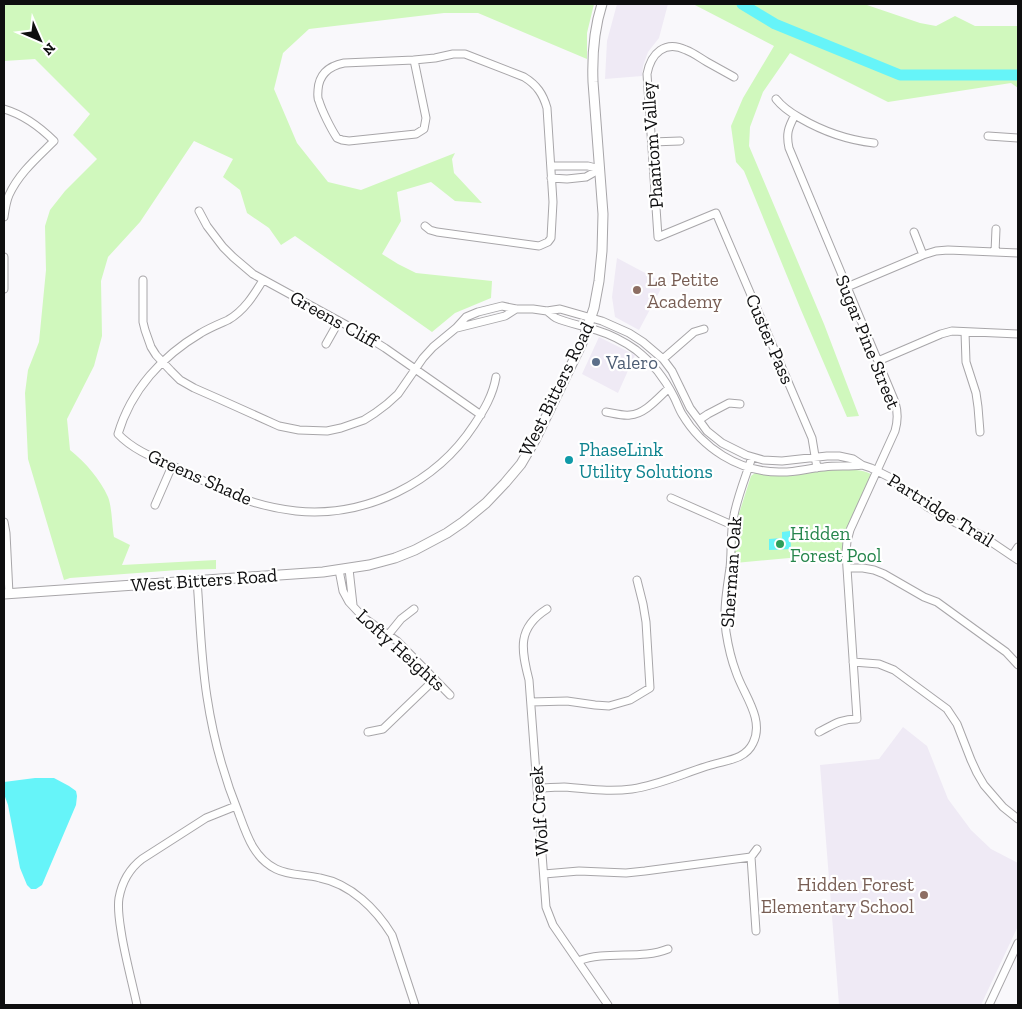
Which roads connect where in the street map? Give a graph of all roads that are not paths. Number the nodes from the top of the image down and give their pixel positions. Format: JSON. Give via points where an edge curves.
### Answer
{"nodes":[{"id":1,"x":602,"y":4,"type":"edge"},
{"id":2,"x":414,"y":60,"type":"junction"},
{"id":3,"x":734,"y":77,"type":"dead end"},
{"id":4,"x":776,"y":99,"type":"dead end"},
{"id":5,"x":4,"y":109,"type":"edge"},
{"id":6,"x":796,"y":115,"type":"junction"},
{"id":7,"x":988,"y":136,"type":"dead end"},
{"id":8,"x":1018,"y":138,"type":"edge"},
{"id":9,"x":680,"y":141,"type":"dead end"},
{"id":10,"x":652,"y":142,"type":"junction"},
{"id":11,"x":874,"y":143,"type":"dead end"},
{"id":12,"x":551,"y":166,"type":"junction"},
{"id":13,"x":600,"y":169,"type":"junction"},
{"id":14,"x":551,"y":178,"type":"junction"},
{"id":15,"x":6,"y":195,"type":"edge"},
{"id":16,"x":199,"y":212,"type":"dead end"},
{"id":17,"x":716,"y":213,"type":"joint"},
{"id":18,"x":4,"y":218,"type":"edge"},
{"id":19,"x":424,"y":226,"type":"dead end"},
{"id":20,"x":996,"y":229,"type":"dead end"},
{"id":21,"x":914,"y":232,"type":"dead end"},
{"id":22,"x":995,"y":252,"type":"junction"},
{"id":23,"x":1018,"y":253,"type":"edge"},
{"id":24,"x":923,"y":255,"type":"junction"},
{"id":25,"x":4,"y":257,"type":"edge"},
{"id":26,"x":143,"y":280,"type":"dead end"},
{"id":27,"x":263,"y":280,"type":"junction"},
{"id":28,"x":847,"y":287,"type":"junction"},
{"id":29,"x":4,"y":289,"type":"edge"},
{"id":30,"x":516,"y":309,"type":"junction"},
{"id":31,"x":483,"y":311,"type":"junction"},
{"id":32,"x":547,"y":311,"type":"junction"},
{"id":33,"x":591,"y":318,"type":"junction"},
{"id":34,"x":339,"y":321,"type":"junction"},
{"id":35,"x":486,"y":321,"type":"junction"},
{"id":36,"x":456,"y":328,"type":"junction"},
{"id":37,"x":588,"y":328,"type":"junction"},
{"id":38,"x":704,"y":329,"type":"dead end"},
{"id":39,"x":965,"y":332,"type":"junction"},
{"id":40,"x":1018,"y":334,"type":"edge"},
{"id":41,"x":326,"y":344,"type":"dead end"},
{"id":42,"x":663,"y":360,"type":"junction"},
{"id":43,"x":878,"y":361,"type":"junction"},
{"id":44,"x":162,"y":362,"type":"junction"},
{"id":45,"x":415,"y":369,"type":"junction"},
{"id":46,"x":496,"y":378,"type":"dead end"},
{"id":47,"x":668,"y":388,"type":"junction"},
{"id":48,"x":740,"y":404,"type":"dead end"},
{"id":49,"x":690,"y":408,"type":"junction"},
{"id":50,"x":606,"y":412,"type":"dead end"},
{"id":51,"x":681,"y":413,"type":"junction"},
{"id":52,"x":481,"y":415,"type":"junction"},
{"id":53,"x":698,"y":420,"type":"junction"},
{"id":54,"x":980,"y":432,"type":"dead end"},
{"id":55,"x":752,"y":457,"type":"junction"},
{"id":56,"x":815,"y":458,"type":"junction"},
{"id":57,"x":862,"y":465,"type":"junction"},
{"id":58,"x":172,"y":466,"type":"junction"},
{"id":59,"x":749,"y":468,"type":"junction"},
{"id":60,"x":817,"y":468,"type":"junction"},
{"id":61,"x":877,"y":471,"type":"junction"},
{"id":62,"x":671,"y":498,"type":"dead end"},
{"id":63,"x":155,"y":505,"type":"dead end"},
{"id":64,"x":4,"y":522,"type":"edge"},
{"id":65,"x":732,"y":525,"type":"junction"},
{"id":66,"x":1018,"y":547,"type":"edge"},
{"id":67,"x":1015,"y":558,"type":"edge"},
{"id":68,"x":847,"y":568,"type":"junction"},
{"id":69,"x":344,"y":570,"type":"junction"},
{"id":70,"x":197,"y":580,"type":"junction"},
{"id":71,"x":636,"y":580,"type":"dead end"},
{"id":72,"x":6,"y":594,"type":"edge"},
{"id":73,"x":414,"y":609,"type":"dead end"},
{"id":74,"x":546,"y":609,"type":"dead end"},
{"id":75,"x":388,"y":635,"type":"junction"},
{"id":76,"x":853,"y":662,"type":"junction"},
{"id":77,"x":1018,"y":665,"type":"edge"},
{"id":78,"x":434,"y":679,"type":"junction"},
{"id":79,"x":450,"y":695,"type":"dead end"},
{"id":80,"x":531,"y":702,"type":"junction"},
{"id":81,"x":368,"y":732,"type":"dead end"},
{"id":82,"x":819,"y":732,"type":"dead end"},
{"id":83,"x":537,"y":788,"type":"junction"},
{"id":84,"x":236,"y":806,"type":"junction"},
{"id":85,"x":1018,"y":819,"type":"edge"},
{"id":86,"x":757,"y":849,"type":"dead end"},
{"id":87,"x":750,"y":857,"type":"junction"},
{"id":88,"x":544,"y":874,"type":"junction"},
{"id":89,"x":756,"y":931,"type":"dead end"},
{"id":90,"x":1018,"y":943,"type":"edge"},
{"id":91,"x":668,"y":949,"type":"dead end"},
{"id":92,"x":578,"y":961,"type":"junction"},
{"id":93,"x":137,"y":1005,"type":"edge"},
{"id":94,"x":415,"y":1005,"type":"edge"},
{"id":95,"x":608,"y":1005,"type":"edge"},
{"id":96,"x":988,"y":1005,"type":"edge"}],
"edges":[{"from":1,"to":13,"type":"main road","name":"West Bitters Road","via":[[593,60]]},
{"from":2,"to":2,"type":"street","via":[[344,63],[328,69],[318,84],[318,100],[337,138],[349,141],[416,134],[424,129],[426,118]]},
{"from":2,"to":12,"type":"street","via":[[465,54],[532,82],[541,92],[547,108]]},
{"from":3,"to":10,"type":"street","name":"Phantom Valley","via":[[686,50],[676,47],[657,52],[647,74]]},
{"from":4,"to":6,"type":"street"},
{"from":5,"to":15,"type":"street","via":[[39,126],[54,141],[26,168]]},
{"from":6,"to":11,"type":"street","via":[[826,132]]},
{"from":6,"to":28,"type":"street","name":"Sugar Pine Street","via":[[789,126],[789,148]]},
{"from":7,"to":8,"type":"street"},
{"from":9,"to":10,"type":"street"},
{"from":10,"to":17,"type":"street","name":"Phantom Valley","via":[[658,237]]},
{"from":12,"to":13,"type":"street"},
{"from":12,"to":14,"type":"street"},
{"from":13,"to":14,"type":"street","via":[[586,177]]},
{"from":13,"to":33,"type":"main road","name":"West Bitters Road","via":[[602,252]]},
{"from":14,"to":19,"type":"street","via":[[550,238],[544,245],[437,232]]},
{"from":15,"to":18,"type":"street"},
{"from":16,"to":27,"type":"street","name":"Greens Cliff","via":[[223,247]]},
{"from":17,"to":56,"type":"street","name":"Custer Pass","via":[[812,438]]},
{"from":20,"to":22,"type":"street"},
{"from":21,"to":24,"type":"street"},
{"from":22,"to":23,"type":"street"},
{"from":22,"to":24,"type":"street","via":[[948,250]]},
{"from":24,"to":28,"type":"street"},
{"from":25,"to":29,"type":"street"},
{"from":26,"to":44,"type":"street","name":"Partridge Trail","via":[[144,330]]},
{"from":27,"to":34,"type":"street","name":"Greens Cliff"},
{"from":27,"to":44,"type":"street","via":[[251,300],[236,315],[202,332]]},
{"from":28,"to":43,"type":"street","name":"Sugar Pine Street"},
{"from":30,"to":31,"type":"street","name":"Partridge Trail","via":[[502,306]]},
{"from":30,"to":32,"type":"street","name":"Partridge Trail"},
{"from":30,"to":35,"type":"street"},
{"from":31,"to":35,"type":"street"},
{"from":31,"to":36,"type":"street","name":"Partridge Trail","via":[[466,317]]},
{"from":32,"to":33,"type":"street","name":"Partridge Trail","via":[[560,309]]},
{"from":32,"to":37,"type":"street","name":"Partridge Trail","via":[[555,318]]},
{"from":33,"to":37,"type":"main road","name":"West Bitters Road"},
{"from":33,"to":42,"type":"street","name":"Partridge Trail","via":[[629,333]]},
{"from":34,"to":41,"type":"street"},
{"from":34,"to":45,"type":"street","name":"Greens Cliff"},
{"from":35,"to":36,"type":"street"},
{"from":36,"to":45,"type":"street","name":"Partridge Trail","via":[[432,347]]},
{"from":37,"to":47,"type":"street","name":"Partridge Trail","via":[[636,350],[655,367]]},
{"from":37,"to":69,"type":"main road","name":"West Bitters Road","via":[[535,440],[521,464],[486,503],[447,533],[415,550],[369,566]]},
{"from":38,"to":42,"type":"street","via":[[694,332]]},
{"from":39,"to":40,"type":"street"},
{"from":39,"to":43,"type":"street","via":[[941,334]]},
{"from":39,"to":54,"type":"street","via":[[966,362],[976,393]]},
{"from":42,"to":49,"type":"street","name":"Partridge Trail"},
{"from":43,"to":61,"type":"street","name":"Sugar Pine Street","via":[[898,412],[895,431]]},
{"from":44,"to":45,"type":"street","name":"Partridge Trail","via":[[180,380],[210,396],[279,426],[312,431],[341,428],[364,420],[398,394]]},
{"from":44,"to":58,"type":"street","name":"Greens Shade","via":[[133,397],[118,434],[135,448]]},
{"from":45,"to":52,"type":"street","name":"Greens Cliff"},
{"from":46,"to":52,"type":"street","name":"Greens Shade","via":[[494,391]]},
{"from":47,"to":50,"type":"street","via":[[640,413]]},
{"from":47,"to":51,"type":"street","name":"Partridge Trail"},
{"from":48,"to":53,"type":"street","via":[[729,403]]},
{"from":49,"to":51,"type":"street"},
{"from":49,"to":53,"type":"street","name":"Partridge Trail"},
{"from":51,"to":59,"type":"street","name":"Partridge Trail","via":[[709,446]]},
{"from":52,"to":58,"type":"street","name":"Greens Shade","via":[[459,446],[422,478],[386,498],[355,508],[327,512],[276,507],[242,498]]},
{"from":53,"to":55,"type":"street","name":"Partridge Trail","via":[[722,443]]},
{"from":55,"to":56,"type":"street","name":"Partridge Trail","via":[[782,461]]},
{"from":55,"to":59,"type":"street","name":"Sherman Oak"},
{"from":56,"to":57,"type":"street","name":"Partridge Trail","via":[[839,456]]},
{"from":56,"to":60,"type":"street","name":"Custer Pass"},
{"from":57,"to":60,"type":"street","name":"Partridge Trail"},
{"from":57,"to":61,"type":"street","name":"Partridge Trail"},
{"from":58,"to":63,"type":"street"},
{"from":59,"to":60,"type":"street","name":"Partridge Trail","via":[[777,472]]},
{"from":59,"to":65,"type":"street","name":"Sherman Oak"},
{"from":61,"to":67,"type":"street","name":"Partridge Trail","via":[[926,506],[981,535]]},
{"from":61,"to":68,"type":"street","name":"Sugar Pine Street","via":[[850,530]]},
{"from":62,"to":65,"type":"street"},
{"from":64,"to":72,"type":"street"},
{"from":65,"to":83,"type":"street","name":"Sherman Oak","via":[[726,630],[736,673],[757,723],[748,751],[732,760],[630,790]]},
{"from":66,"to":67,"type":"street"},
{"from":68,"to":76,"type":"street","name":"Sugar Pine Street"},
{"from":68,"to":77,"type":"street","via":[[879,572],[937,602],[1006,652]]},
{"from":69,"to":70,"type":"main road","name":"West Bitters Road"},
{"from":69,"to":75,"type":"street","name":"Lofty Heights","via":[[353,606]]},
{"from":70,"to":72,"type":"main road","name":"West Bitters Road"},
{"from":70,"to":84,"type":"street","via":[[207,696],[224,771]]},
{"from":71,"to":80,"type":"street","via":[[643,604],[650,688],[630,700],[609,706],[567,701]]},
{"from":73,"to":75,"type":"street"},
{"from":74,"to":80,"type":"street","name":"Wolf Creek","via":[[533,620],[523,640]]},
{"from":75,"to":78,"type":"street","name":"Lofty Heights"},
{"from":76,"to":82,"type":"street","name":"Sugar Pine Street","via":[[857,719],[832,724]]},
{"from":76,"to":85,"type":"street","via":[[879,664],[894,670],[947,709],[984,785]]},
{"from":78,"to":79,"type":"street","name":"Lofty Heights"},
{"from":78,"to":81,"type":"street","via":[[384,729]]},
{"from":80,"to":83,"type":"street","name":"Wolf Creek"},
{"from":83,"to":88,"type":"street","name":"Wolf Creek"},
{"from":84,"to":93,"type":"street","via":[[206,818],[142,859],[126,876],[119,899],[120,919]]},
{"from":84,"to":94,"type":"street","via":[[253,847],[270,865],[292,874],[337,883],[367,903],[392,935]]},
{"from":86,"to":87,"type":"street"},
{"from":87,"to":88,"type":"street","via":[[626,873],[579,871]]},
{"from":87,"to":89,"type":"street"},
{"from":88,"to":92,"type":"street","name":"Wolf Creek","via":[[550,919]]},
{"from":90,"to":96,"type":"street"},
{"from":91,"to":92,"type":"street"},
{"from":92,"to":95,"type":"street","name":"Wolf Creek"}]}
